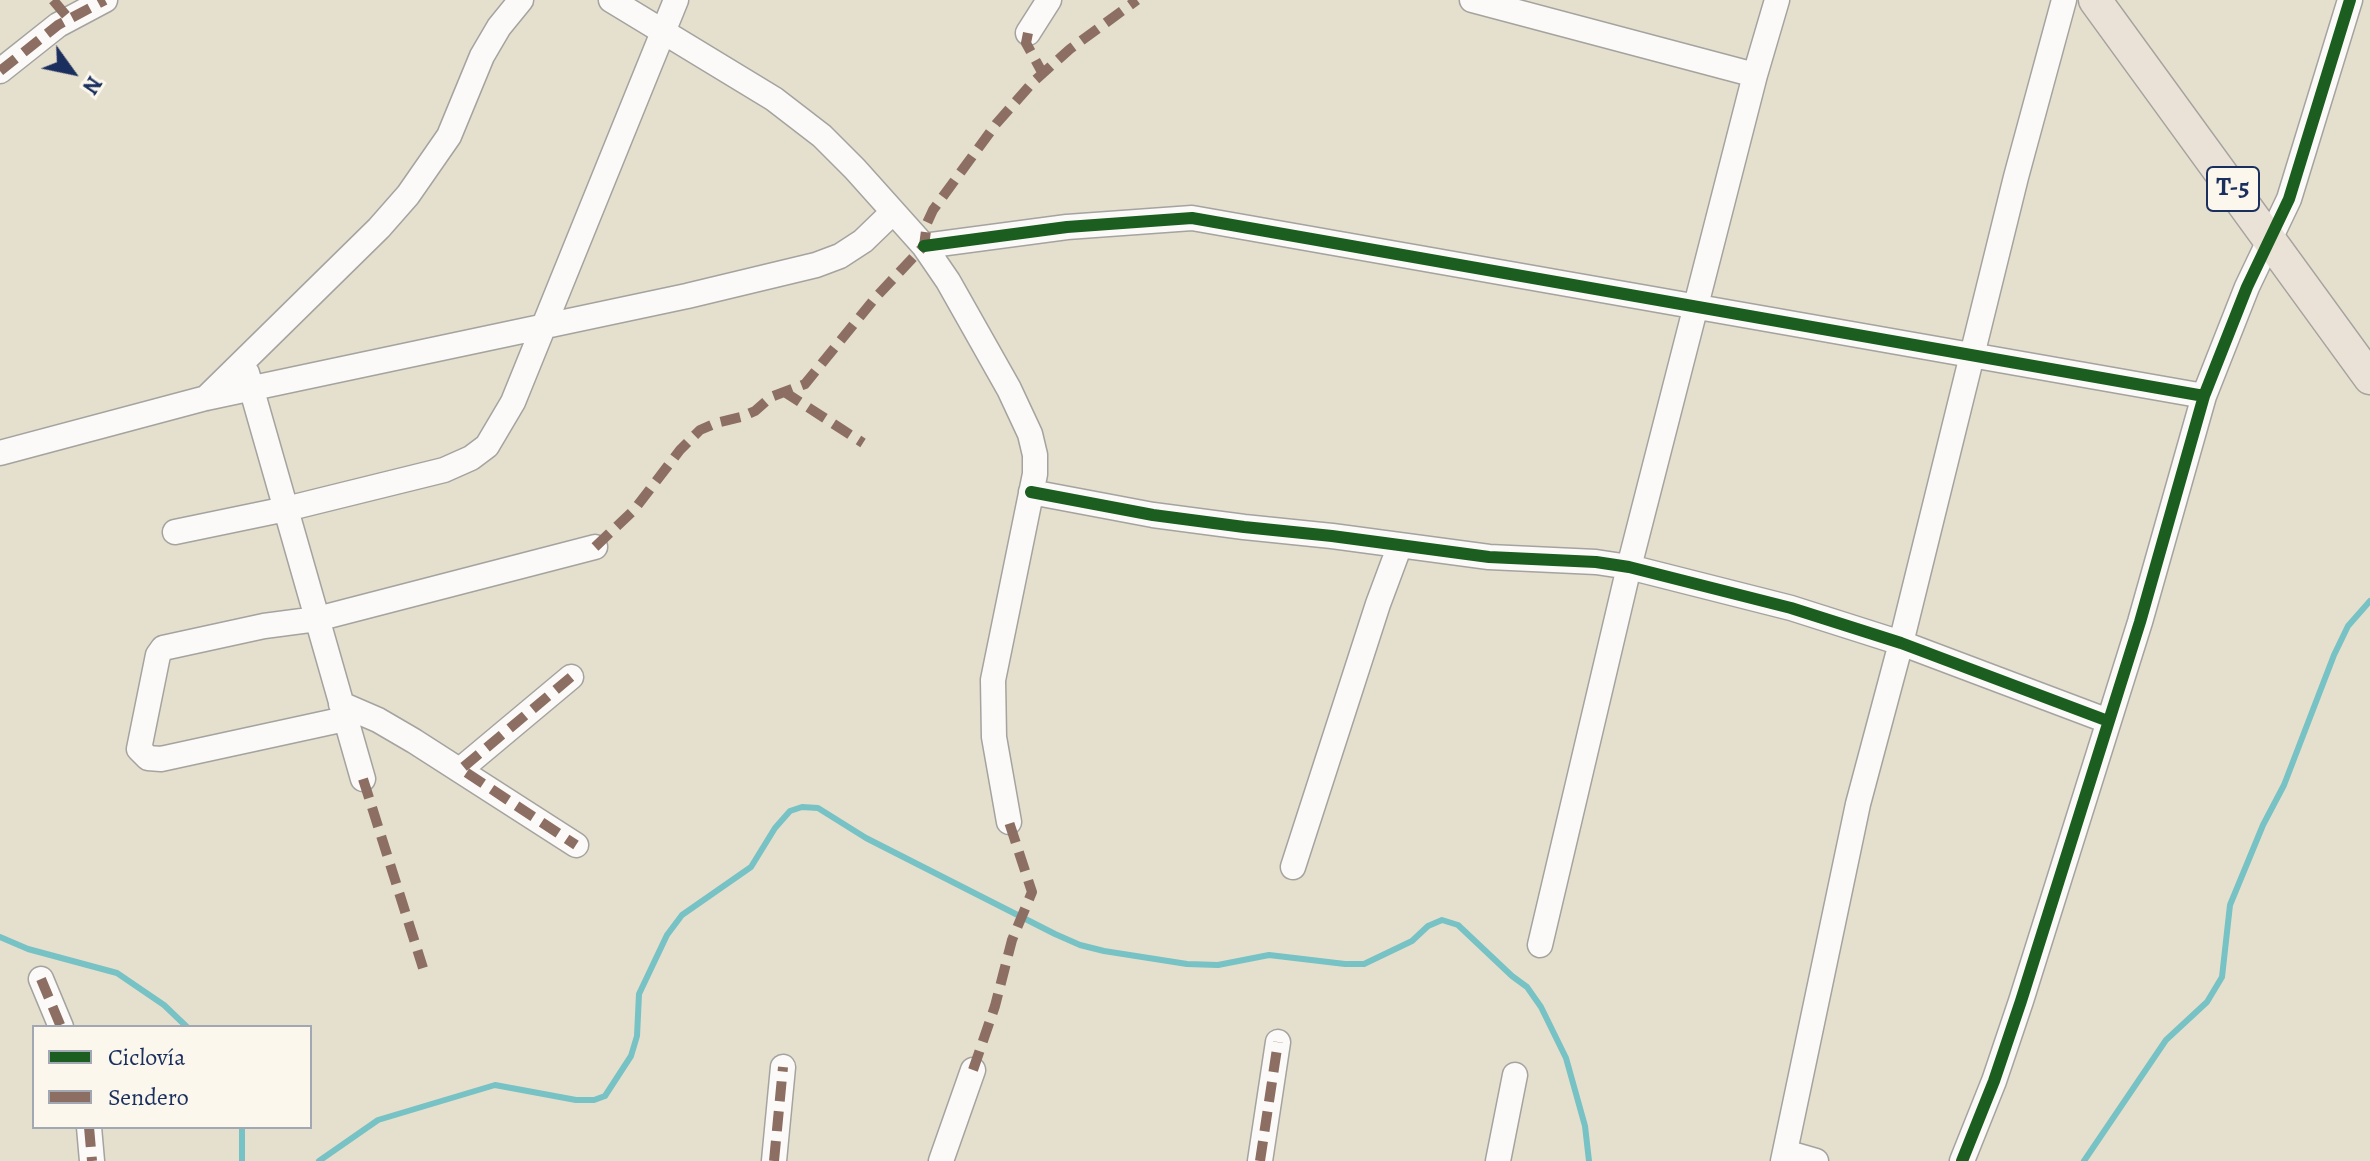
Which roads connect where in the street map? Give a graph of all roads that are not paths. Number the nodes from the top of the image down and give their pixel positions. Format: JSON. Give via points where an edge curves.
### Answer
{"nodes":[{"id":1,"x":105,"y":0,"type":"edge"},
{"id":2,"x":521,"y":0,"type":"edge"},
{"id":3,"x":611,"y":0,"type":"edge"},
{"id":4,"x":676,"y":0,"type":"edge"},
{"id":5,"x":1049,"y":0,"type":"edge"},
{"id":6,"x":1472,"y":0,"type":"edge"},
{"id":7,"x":1777,"y":0,"type":"edge"},
{"id":8,"x":2064,"y":0,"type":"edge"},
{"id":9,"x":2095,"y":0,"type":"edge"},
{"id":10,"x":2350,"y":0,"type":"edge"},
{"id":11,"x":663,"y":30,"type":"junction"},
{"id":12,"x":1028,"y":33,"type":"dead end"},
{"id":13,"x":0,"y":71,"type":"edge"},
{"id":14,"x":1755,"y":75,"type":"junction"},
{"id":15,"x":893,"y":212,"type":"junction"},
{"id":16,"x":2270,"y":240,"type":"junction"},
{"id":17,"x":924,"y":246,"type":"junction"},
{"id":18,"x":1695,"y":308,"type":"junction"},
{"id":19,"x":543,"y":325,"type":"junction"},
{"id":20,"x":1971,"y":357,"type":"junction"},
{"id":21,"x":244,"y":361,"type":"junction"},
{"id":22,"x":2370,"y":378,"type":"edge"},
{"id":23,"x":252,"y":388,"type":"junction"},
{"id":24,"x":2204,"y":396,"type":"junction"},
{"id":25,"x":206,"y":398,"type":"junction"},
{"id":26,"x":0,"y":453,"type":"edge"},
{"id":27,"x":1031,"y":492,"type":"junction"},
{"id":28,"x":286,"y":509,"type":"junction"},
{"id":29,"x":175,"y":532,"type":"dead end"},
{"id":30,"x":1400,"y":545,"type":"junction"},
{"id":31,"x":595,"y":547,"type":"dead end"},
{"id":32,"x":1629,"y":567,"type":"junction"},
{"id":33,"x":317,"y":619,"type":"junction"},
{"id":34,"x":1901,"y":643,"type":"junction"},
{"id":35,"x":571,"y":677,"type":"dead end"},
{"id":36,"x":343,"y":711,"type":"junction"},
{"id":37,"x":2108,"y":721,"type":"junction"},
{"id":38,"x":461,"y":769,"type":"junction"},
{"id":39,"x":363,"y":779,"type":"dead end"},
{"id":40,"x":1009,"y":822,"type":"dead end"},
{"id":41,"x":576,"y":845,"type":"dead end"},
{"id":42,"x":1293,"y":867,"type":"dead end"},
{"id":43,"x":1540,"y":945,"type":"dead end"},
{"id":44,"x":41,"y":979,"type":"dead end"},
{"id":45,"x":60,"y":1025,"type":"edge"},
{"id":46,"x":1278,"y":1042,"type":"dead end"},
{"id":47,"x":783,"y":1067,"type":"dead end"},
{"id":48,"x":973,"y":1070,"type":"dead end"},
{"id":49,"x":1515,"y":1075,"type":"dead end"},
{"id":50,"x":89,"y":1129,"type":"edge"},
{"id":51,"x":1784,"y":1156,"type":"edge"},
{"id":52,"x":92,"y":1161,"type":"edge"},
{"id":53,"x":774,"y":1161,"type":"edge"},
{"id":54,"x":941,"y":1161,"type":"edge"},
{"id":55,"x":1260,"y":1161,"type":"edge"},
{"id":56,"x":1498,"y":1161,"type":"edge"},
{"id":57,"x":1816,"y":1161,"type":"edge"},
{"id":58,"x":1962,"y":1161,"type":"edge"}],
"edges":[{"from":1,"to":13,"type":"street","via":[[58,25]]},
{"from":2,"to":21,"type":"street","via":[[482,56],[449,136],[423,177],[379,228]]},
{"from":3,"to":11,"type":"street"},
{"from":4,"to":11,"type":"street"},
{"from":5,"to":12,"type":"street"},
{"from":6,"to":14,"type":"street"},
{"from":7,"to":14,"type":"street"},
{"from":8,"to":20,"type":"street"},
{"from":9,"to":16,"type":"main road","number":"T-5"},
{"from":10,"to":16,"type":"street","via":[[2307,148]]},
{"from":11,"to":15,"type":"street","via":[[774,99],[822,136]]},
{"from":11,"to":19,"type":"street"},
{"from":14,"to":18,"type":"street"},
{"from":15,"to":17,"type":"street"},
{"from":15,"to":19,"type":"street","via":[[863,241],[816,265]]},
{"from":16,"to":22,"type":"main road","number":"T-5"},
{"from":16,"to":24,"type":"street"},
{"from":17,"to":18,"type":"street","via":[[1067,227],[1192,218]]},
{"from":17,"to":27,"type":"street","via":[[1030,434],[1035,455]]},
{"from":18,"to":20,"type":"street"},
{"from":18,"to":32,"type":"street"},
{"from":19,"to":23,"type":"street"},
{"from":19,"to":28,"type":"street","via":[[513,402],[487,446],[471,458],[444,470]]},
{"from":20,"to":24,"type":"street"},
{"from":20,"to":34,"type":"street"},
{"from":21,"to":23,"type":"street"},
{"from":21,"to":25,"type":"street"},
{"from":23,"to":25,"type":"street"},
{"from":23,"to":28,"type":"street"},
{"from":24,"to":37,"type":"street"},
{"from":25,"to":26,"type":"street"},
{"from":27,"to":30,"type":"street","via":[[1153,515]]},
{"from":27,"to":40,"type":"street","via":[[993,680],[994,737]]},
{"from":28,"to":29,"type":"street"},
{"from":28,"to":33,"type":"street"},
{"from":30,"to":32,"type":"street"},
{"from":30,"to":42,"type":"street"},
{"from":31,"to":33,"type":"street"},
{"from":32,"to":34,"type":"street","via":[[1791,608]]},
{"from":32,"to":43,"type":"street"},
{"from":33,"to":36,"type":"street"},
{"from":33,"to":36,"type":"street","via":[[163,648],[139,749],[148,758],[161,759]]},
{"from":34,"to":37,"type":"street"},
{"from":34,"to":51,"type":"street","via":[[1858,804]]},
{"from":35,"to":38,"type":"street"},
{"from":36,"to":38,"type":"street","via":[[378,720]]},
{"from":36,"to":39,"type":"street"},
{"from":37,"to":58,"type":"street","via":[[2021,1001]]},
{"from":38,"to":41,"type":"street"},
{"from":44,"to":45,"type":"street"},
{"from":46,"to":55,"type":"street"},
{"from":47,"to":53,"type":"street"},
{"from":48,"to":54,"type":"street"},
{"from":49,"to":56,"type":"street"},
{"from":50,"to":52,"type":"street"},
{"from":51,"to":57,"type":"street"}]}
